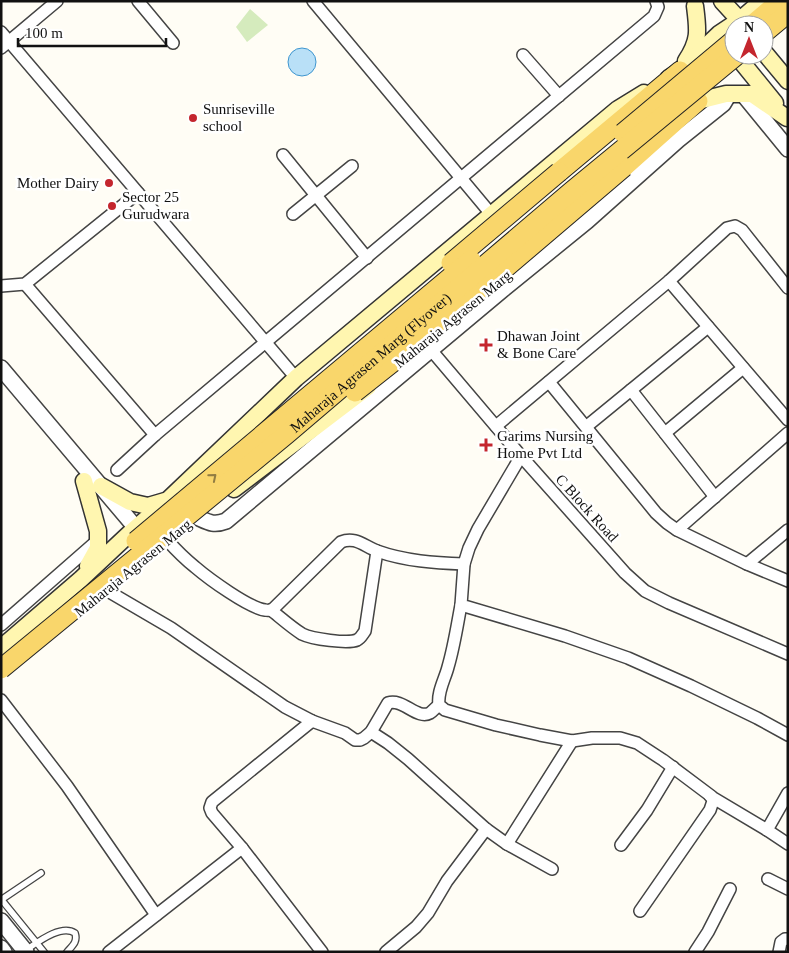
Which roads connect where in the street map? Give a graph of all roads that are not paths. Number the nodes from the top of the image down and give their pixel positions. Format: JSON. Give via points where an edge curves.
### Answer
{"nodes":[{"id":1,"x":57,"y":1,"type":"edge"},
{"id":2,"x":138,"y":1,"type":"edge"},
{"id":3,"x":313,"y":1,"type":"edge"},
{"id":4,"x":656,"y":1,"type":"edge"},
{"id":5,"x":722,"y":1,"type":"edge"},
{"id":6,"x":762,"y":1,"type":"edge"},
{"id":7,"x":780,"y":1,"type":"edge"},
{"id":8,"x":692,"y":4,"type":"edge"},
{"id":9,"x":788,"y":13,"type":"edge"},
{"id":10,"x":737,"y":15,"type":"edge"},
{"id":11,"x":751,"y":15,"type":"edge"},
{"id":12,"x":758,"y":15,"type":"edge"},
{"id":13,"x":788,"y":22,"type":"edge"},
{"id":14,"x":774,"y":25,"type":"edge"},
{"id":15,"x":1,"y":32,"type":"edge"},
{"id":16,"x":724,"y":34,"type":"edge"},
{"id":17,"x":724,"y":39,"type":"edge"},
{"id":18,"x":774,"y":39,"type":"edge"},
{"id":19,"x":724,"y":40,"type":"edge"},
{"id":20,"x":173,"y":43,"type":"dead end"},
{"id":21,"x":5,"y":45,"type":"edge"},
{"id":22,"x":523,"y":55,"type":"dead end"},
{"id":23,"x":774,"y":62,"type":"edge"},
{"id":24,"x":731,"y":65,"type":"edge"},
{"id":25,"x":732,"y":65,"type":"edge"},
{"id":26,"x":745,"y":65,"type":"edge"},
{"id":27,"x":680,"y":72,"type":"junction"},
{"id":28,"x":788,"y":81,"type":"edge"},
{"id":29,"x":736,"y":94,"type":"junction"},
{"id":30,"x":559,"y":96,"type":"junction"},
{"id":31,"x":698,"y":101,"type":"junction"},
{"id":32,"x":787,"y":118,"type":"edge"},
{"id":33,"x":788,"y":149,"type":"edge"},
{"id":34,"x":283,"y":155,"type":"dead end"},
{"id":35,"x":352,"y":166,"type":"dead end"},
{"id":36,"x":462,"y":178,"type":"junction"},
{"id":37,"x":138,"y":193,"type":"junction"},
{"id":38,"x":316,"y":195,"type":"junction"},
{"id":39,"x":293,"y":214,"type":"dead end"},
{"id":40,"x":491,"y":214,"type":"junction"},
{"id":41,"x":367,"y":258,"type":"junction"},
{"id":42,"x":669,"y":282,"type":"junction"},
{"id":43,"x":25,"y":284,"type":"junction"},
{"id":44,"x":1,"y":286,"type":"edge"},
{"id":45,"x":788,"y":288,"type":"edge"},
{"id":46,"x":388,"y":301,"type":"junction"},
{"id":47,"x":708,"y":327,"type":"junction"},
{"id":48,"x":266,"y":343,"type":"junction"},
{"id":49,"x":428,"y":347,"type":"junction"},
{"id":50,"x":1,"y":368,"type":"edge"},
{"id":51,"x":743,"y":368,"type":"junction"},
{"id":52,"x":296,"y":378,"type":"junction"},
{"id":53,"x":550,"y":382,"type":"junction"},
{"id":54,"x":1,"y":383,"type":"edge"},
{"id":55,"x":631,"y":390,"type":"junction"},
{"id":56,"x":788,"y":420,"type":"edge"},
{"id":57,"x":496,"y":426,"type":"junction"},
{"id":58,"x":587,"y":426,"type":"junction"},
{"id":59,"x":665,"y":433,"type":"junction"},
{"id":60,"x":788,"y":433,"type":"edge"},
{"id":61,"x":286,"y":434,"type":"junction"},
{"id":62,"x":155,"y":435,"type":"junction"},
{"id":63,"x":239,"y":454,"type":"junction"},
{"id":64,"x":521,"y":456,"type":"junction"},
{"id":65,"x":117,"y":470,"type":"dead end"},
{"id":66,"x":84,"y":481,"type":"junction"},
{"id":67,"x":101,"y":486,"type":"junction"},
{"id":68,"x":715,"y":497,"type":"junction"},
{"id":69,"x":168,"y":500,"type":"junction"},
{"id":70,"x":677,"y":530,"type":"junction"},
{"id":71,"x":788,"y":530,"type":"edge"},
{"id":72,"x":133,"y":531,"type":"junction"},
{"id":73,"x":98,"y":540,"type":"junction"},
{"id":74,"x":167,"y":540,"type":"junction"},
{"id":75,"x":377,"y":551,"type":"junction"},
{"id":76,"x":464,"y":564,"type":"junction"},
{"id":77,"x":747,"y":564,"type":"junction"},
{"id":78,"x":81,"y":579,"type":"junction"},
{"id":79,"x":788,"y":581,"type":"edge"},
{"id":80,"x":106,"y":590,"type":"junction"},
{"id":81,"x":460,"y":605,"type":"junction"},
{"id":82,"x":271,"y":610,"type":"junction"},
{"id":83,"x":1,"y":625,"type":"edge"},
{"id":84,"x":1,"y":648,"type":"edge"},
{"id":85,"x":786,"y":650,"type":"edge"},
{"id":86,"x":1,"y":654,"type":"edge"},
{"id":87,"x":1,"y":669,"type":"edge"},
{"id":88,"x":1,"y":677,"type":"edge"},
{"id":89,"x":1,"y":700,"type":"edge"},
{"id":90,"x":439,"y":705,"type":"junction"},
{"id":91,"x":312,"y":721,"type":"junction"},
{"id":92,"x":371,"y":732,"type":"junction"},
{"id":93,"x":788,"y":735,"type":"edge"},
{"id":94,"x":572,"y":741,"type":"junction"},
{"id":95,"x":673,"y":767,"type":"junction"},
{"id":96,"x":788,"y":794,"type":"edge"},
{"id":97,"x":710,"y":796,"type":"junction"},
{"id":98,"x":486,"y":829,"type":"junction"},
{"id":99,"x":768,"y":830,"type":"junction"},
{"id":100,"x":507,"y":844,"type":"junction"},
{"id":101,"x":788,"y":844,"type":"edge"},
{"id":102,"x":622,"y":845,"type":"dead end"},
{"id":103,"x":242,"y":848,"type":"junction"},
{"id":104,"x":552,"y":869,"type":"dead end"},
{"id":105,"x":41,"y":873,"type":"dead end"},
{"id":106,"x":768,"y":879,"type":"dead end"},
{"id":107,"x":730,"y":889,"type":"dead end"},
{"id":108,"x":788,"y":889,"type":"edge"},
{"id":109,"x":1,"y":899,"type":"edge"},
{"id":110,"x":640,"y":911,"type":"dead end"},
{"id":111,"x":156,"y":915,"type":"junction"},
{"id":112,"x":1,"y":921,"type":"edge"},
{"id":113,"x":788,"y":940,"type":"edge"},
{"id":114,"x":1,"y":948,"type":"edge"},
{"id":115,"x":29,"y":948,"type":"edge"},
{"id":116,"x":4,"y":952,"type":"edge"},
{"id":117,"x":44,"y":952,"type":"edge"},
{"id":118,"x":67,"y":952,"type":"edge"},
{"id":119,"x":108,"y":952,"type":"edge"},
{"id":120,"x":322,"y":952,"type":"edge"},
{"id":121,"x":386,"y":952,"type":"edge"},
{"id":122,"x":695,"y":952,"type":"edge"},
{"id":123,"x":779,"y":952,"type":"edge"}],
"edges":[{"from":1,"to":21,"type":"street"},
{"from":2,"to":20,"type":"street"},
{"from":3,"to":36,"type":"street"},
{"from":4,"to":30,"type":"street","via":[[658,7],[654,16]]},
{"from":5,"to":10,"type":"main road"},
{"from":6,"to":11,"type":"main road"},
{"from":7,"to":12,"type":"main road"},
{"from":8,"to":16,"type":"main road"},
{"from":8,"to":27,"type":"main road","via":[[698,30],[694,50]]},
{"from":9,"to":14,"type":"main road"},
{"from":13,"to":18,"type":"main road"},
{"from":15,"to":21,"type":"street"},
{"from":17,"to":27,"type":"main road"},
{"from":19,"to":63,"type":"main road","name":"Maharaja Agrasen Marg (Flyover)","bridge":true},
{"from":21,"to":37,"type":"street"},
{"from":22,"to":30,"type":"street"},
{"from":23,"to":28,"type":"main road"},
{"from":24,"to":61,"type":"main road","name":"Maharaja Agrasen Marg (Flyover)","bridge":true,"via":[[572,191]]},
{"from":25,"to":31,"type":"main road","name":"Maharaja Agrasen Marg"},
{"from":26,"to":32,"type":"main road"},
{"from":27,"to":40,"type":"main road","name":"Maharaja Agrasen Marg","via":[[618,109]]},
{"from":27,"to":63,"type":"main road","bridge":true,"via":[[272,412]]},
{"from":29,"to":31,"type":"main road"},
{"from":29,"to":32,"type":"main road","via":[[752,94]]},
{"from":29,"to":33,"type":"street"},
{"from":29,"to":49,"type":"street","via":[[502,290]]},
{"from":30,"to":36,"type":"street"},
{"from":31,"to":49,"type":"main road","name":"Maharaja Agrasen Marg","via":[[625,177]]},
{"from":31,"to":61,"type":"main road","bridge":true,"via":[[422,339],[334,408]]},
{"from":34,"to":38,"type":"street"},
{"from":35,"to":38,"type":"street"},
{"from":36,"to":40,"type":"street"},
{"from":36,"to":41,"type":"street"},
{"from":37,"to":43,"type":"street"},
{"from":37,"to":48,"type":"street"},
{"from":38,"to":39,"type":"street"},
{"from":38,"to":41,"type":"street"},
{"from":40,"to":46,"type":"main road","name":"Maharaja Agrasen Marg"},
{"from":41,"to":48,"type":"street"},
{"from":42,"to":45,"type":"street","via":[[727,228],[735,226],[742,230]]},
{"from":42,"to":47,"type":"street"},
{"from":42,"to":53,"type":"street"},
{"from":43,"to":44,"type":"street"},
{"from":43,"to":62,"type":"street"},
{"from":46,"to":49,"type":"street","name":"C Block Road"},
{"from":46,"to":52,"type":"main road","name":"Maharaja Agrasen Marg"},
{"from":47,"to":51,"type":"street"},
{"from":47,"to":55,"type":"street"},
{"from":48,"to":52,"type":"street"},
{"from":48,"to":62,"type":"street"},
{"from":49,"to":57,"type":"street","name":"C Block Road"},
{"from":49,"to":74,"type":"main road","name":"Maharaja Agrasen Marg"},
{"from":50,"to":67,"type":"street"},
{"from":51,"to":56,"type":"street"},
{"from":51,"to":59,"type":"street"},
{"from":52,"to":69,"type":"main road","name":"Maharaja Agrasen Marg"},
{"from":53,"to":57,"type":"street"},
{"from":53,"to":58,"type":"street"},
{"from":54,"to":66,"type":"street"},
{"from":55,"to":58,"type":"street"},
{"from":55,"to":59,"type":"street"},
{"from":57,"to":64,"type":"street","name":"C Block Road"},
{"from":58,"to":70,"type":"street","via":[[656,513]]},
{"from":59,"to":68,"type":"street"},
{"from":60,"to":68,"type":"street"},
{"from":61,"to":87,"type":"main road","name":"Maharaja Agrasen Marg (Flyover)","bridge":true},
{"from":62,"to":65,"type":"street"},
{"from":86,"to":63,"type":"main road","name":"Maharaja Agrasen Marg (Flyover)","one_way":true,"bridge":true},
{"from":64,"to":76,"type":"street","via":[[478,529]]},
{"from":64,"to":85,"type":"street","name":"C Block Road","via":[[625,574],[645,591]]},
{"from":66,"to":72,"type":"street"},
{"from":66,"to":73,"type":"main road"},
{"from":67,"to":69,"type":"main road","via":[[130,502],[148,506]]},
{"from":67,"to":72,"type":"street"},
{"from":68,"to":70,"type":"street"},
{"from":69,"to":72,"type":"main road","name":"Maharaja Agrasen Marg"},
{"from":70,"to":77,"type":"street"},
{"from":71,"to":77,"type":"street"},
{"from":72,"to":78,"type":"main road","name":"Maharaja Agrasen Marg"},
{"from":73,"to":78,"type":"main road","via":[[98,548]]},
{"from":73,"to":83,"type":"street"},
{"from":74,"to":80,"type":"main road","name":"Maharaja Agrasen Marg"},
{"from":74,"to":82,"type":"street","via":[[197,569],[224,588],[248,603]]},
{"from":75,"to":76,"type":"street","via":[[404,559]]},
{"from":75,"to":82,"type":"street","via":[[355,541],[341,542]]},
{"from":75,"to":82,"type":"street","via":[[365,631],[360,639],[351,642],[305,635]]},
{"from":76,"to":81,"type":"street"},
{"from":77,"to":79,"type":"street"},
{"from":78,"to":84,"type":"main road","name":"Maharaja Agrasen Marg"},
{"from":80,"to":88,"type":"main road","name":"Maharaja Agrasen Marg"},
{"from":80,"to":91,"type":"street","via":[[171,628],[285,707]]},
{"from":81,"to":90,"type":"street"},
{"from":81,"to":93,"type":"street","via":[[628,658]]},
{"from":89,"to":111,"type":"street","via":[[67,786]]},
{"from":90,"to":92,"type":"street","via":[[424,714],[393,701],[388,703]]},
{"from":90,"to":94,"type":"street","via":[[445,710],[496,725]]},
{"from":91,"to":92,"type":"street","via":[[355,740]]},
{"from":91,"to":103,"type":"street","via":[[212,802],[212,813]]},
{"from":92,"to":98,"type":"street","via":[[408,759]]},
{"from":94,"to":95,"type":"street","via":[[620,738],[637,743]]},
{"from":94,"to":100,"type":"street"},
{"from":95,"to":97,"type":"street"},
{"from":95,"to":102,"type":"street"},
{"from":96,"to":99,"type":"street"},
{"from":97,"to":99,"type":"street"},
{"from":97,"to":110,"type":"street","via":[[713,801],[710,810]]},
{"from":98,"to":100,"type":"street"},
{"from":98,"to":121,"type":"street","via":[[447,881],[428,913]]},
{"from":99,"to":101,"type":"street"},
{"from":100,"to":104,"type":"street"},
{"from":103,"to":111,"type":"street"},
{"from":103,"to":120,"type":"street"},
{"from":105,"to":109,"type":"lane"},
{"from":106,"to":108,"type":"street"},
{"from":107,"to":122,"type":"street"},
{"from":109,"to":115,"type":"lane"},
{"from":111,"to":119,"type":"street"},
{"from":112,"to":115,"type":"street"},
{"from":113,"to":123,"type":"street","via":[[781,942]]},
{"from":114,"to":116,"type":"street"},
{"from":115,"to":117,"type":"lane"},
{"from":115,"to":118,"type":"lane","via":[[58,931],[71,931],[75,933],[76,942]]}]}
